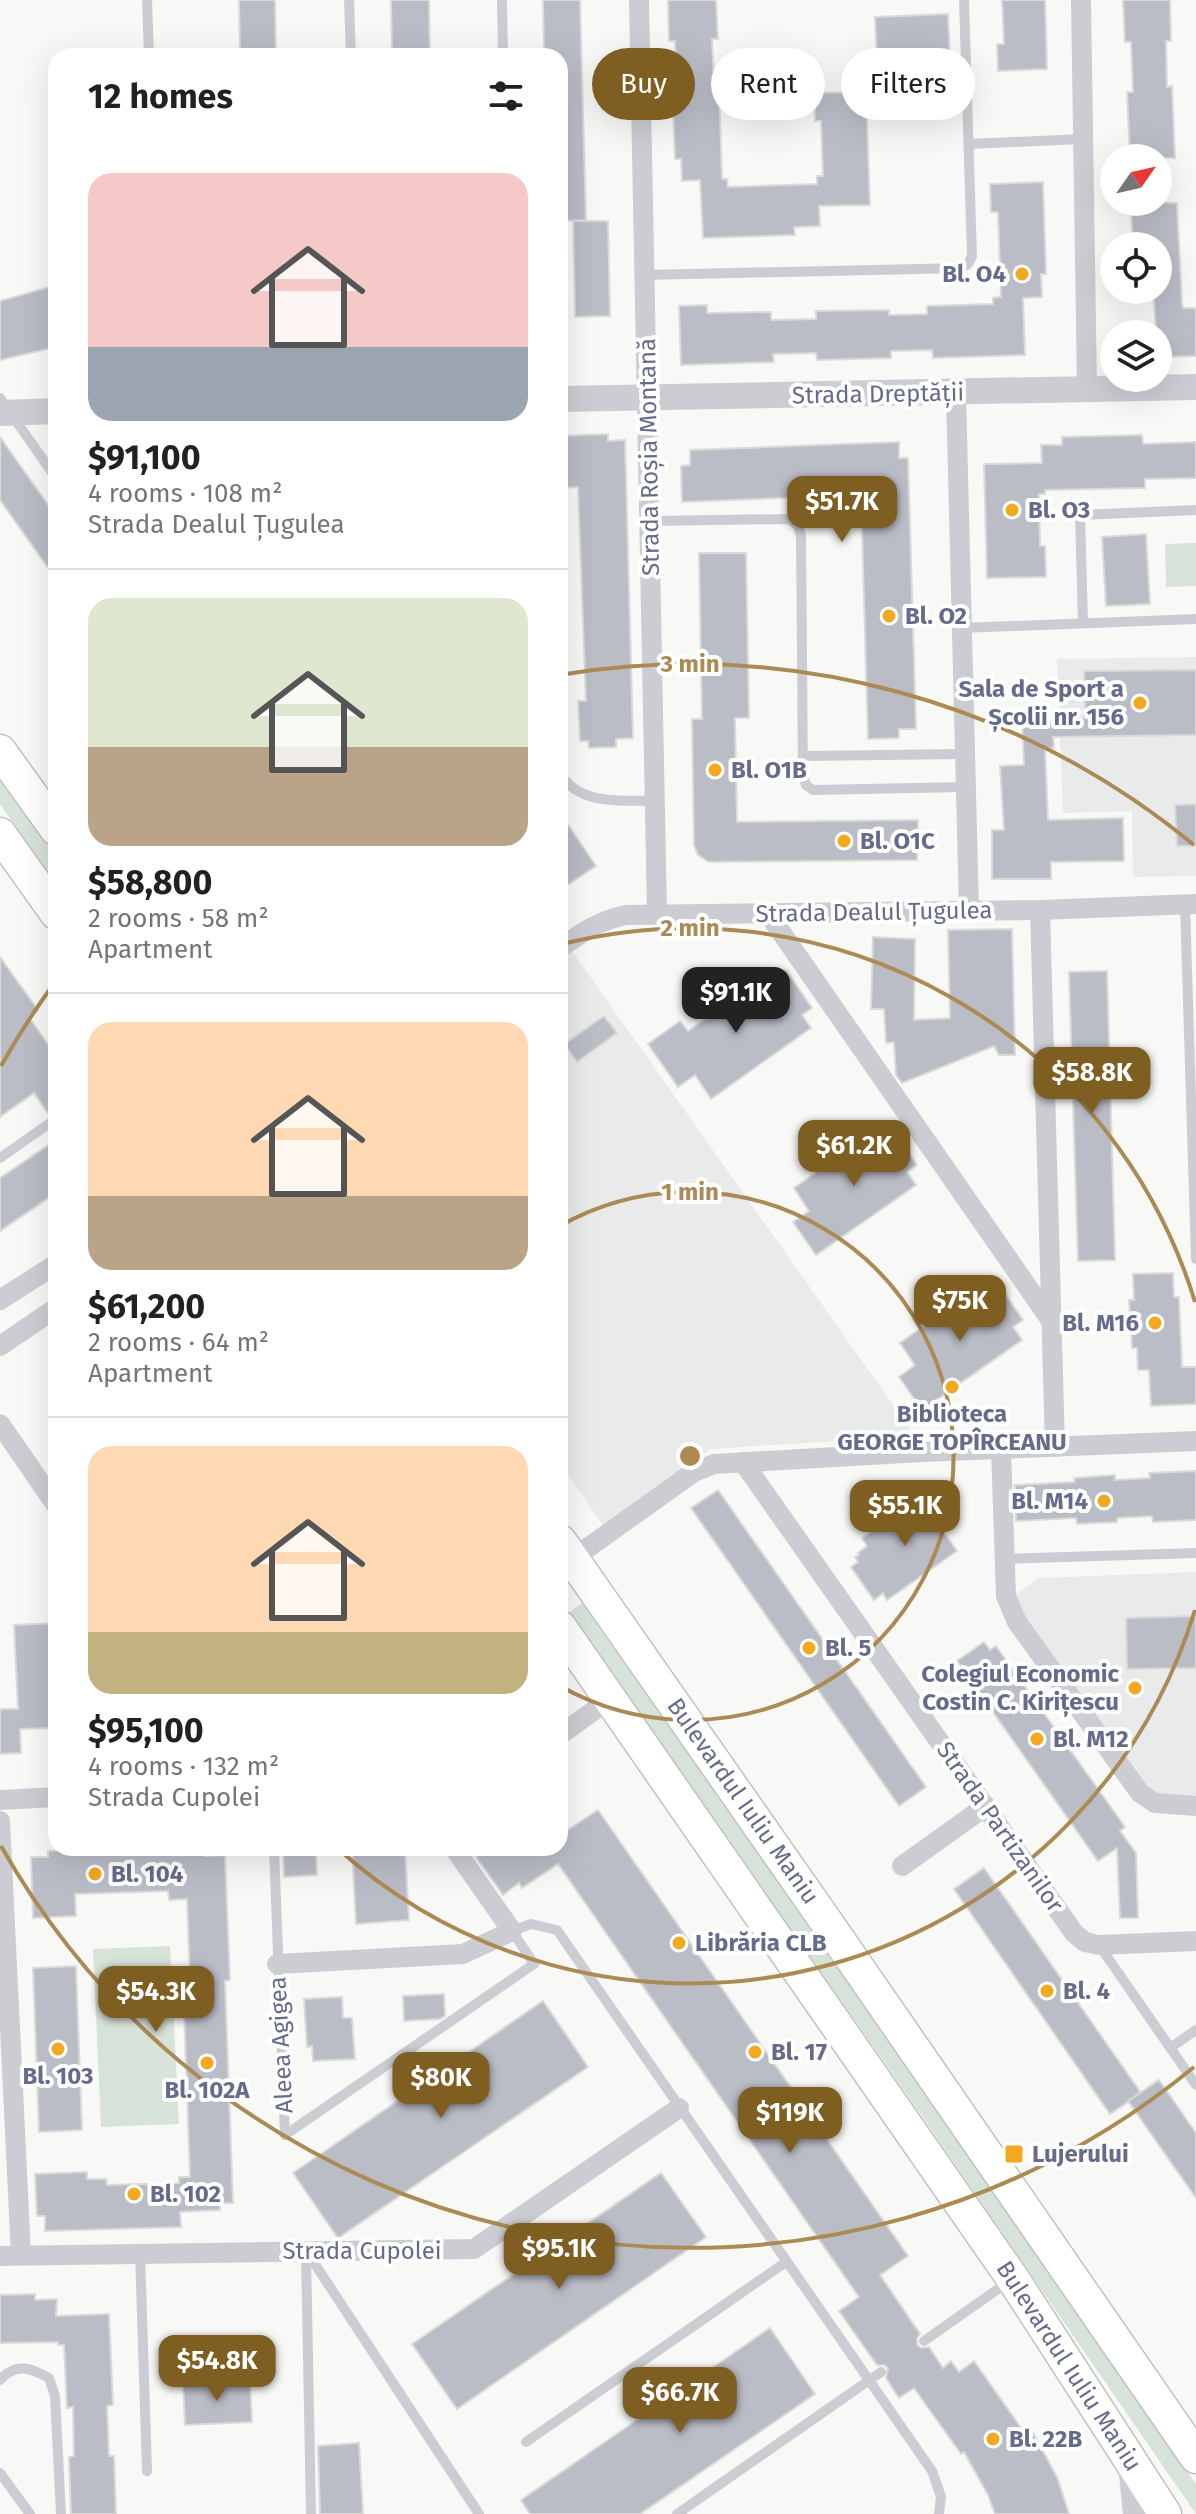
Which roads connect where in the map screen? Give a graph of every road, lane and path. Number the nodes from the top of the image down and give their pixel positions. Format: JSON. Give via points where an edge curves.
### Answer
{"nodes":[{"id":1,"x":147,"y":0,"type":"edge"},
{"id":2,"x":349,"y":0,"type":"edge"},
{"id":3,"x":502,"y":0,"type":"edge"},
{"id":4,"x":639,"y":0,"type":"edge"},
{"id":5,"x":964,"y":0,"type":"edge"},
{"id":6,"x":1081,"y":0,"type":"edge"},
{"id":7,"x":149,"y":48,"type":"edge"},
{"id":8,"x":351,"y":48,"type":"edge"},
{"id":9,"x":503,"y":48,"type":"edge"},
{"id":10,"x":1082,"y":139,"type":"junction"},
{"id":11,"x":969,"y":144,"type":"junction"},
{"id":12,"x":645,"y":275,"type":"junction"},
{"id":13,"x":1196,"y":387,"type":"edge"},
{"id":14,"x":1087,"y":389,"type":"junction"},
{"id":15,"x":956,"y":393,"type":"junction"},
{"id":16,"x":647,"y":398,"type":"junction"},
{"id":17,"x":568,"y":399,"type":"edge"},
{"id":18,"x":3,"y":408,"type":"edge"},
{"id":19,"x":48,"y":411,"type":"edge"},
{"id":20,"x":48,"y":467,"type":"edge"},
{"id":21,"x":1196,"y":510,"type":"edge"},
{"id":22,"x":650,"y":521,"type":"junction"},
{"id":23,"x":1196,"y":619,"type":"edge"},
{"id":24,"x":1083,"y":623,"type":"junction"},
{"id":25,"x":962,"y":628,"type":"junction"},
{"id":26,"x":0,"y":751,"type":"edge"},
{"id":27,"x":964,"y":754,"type":"junction"},
{"id":28,"x":803,"y":756,"type":"junction"},
{"id":29,"x":568,"y":786,"type":"edge"},
{"id":30,"x":964,"y":787,"type":"junction"},
{"id":31,"x":655,"y":801,"type":"junction"},
{"id":32,"x":48,"y":818,"type":"edge"},
{"id":33,"x":0,"y":834,"type":"edge"},
{"id":34,"x":48,"y":902,"type":"edge"},
{"id":35,"x":1190,"y":904,"type":"edge"},
{"id":36,"x":1040,"y":910,"type":"junction"},
{"id":37,"x":969,"y":911,"type":"junction"},
{"id":38,"x":767,"y":912,"type":"junction"},
{"id":39,"x":657,"y":914,"type":"junction"},
{"id":40,"x":568,"y":940,"type":"edge"},
{"id":41,"x":48,"y":1124,"type":"edge"},
{"id":42,"x":0,"y":1158,"type":"edge"},
{"id":43,"x":1196,"y":1259,"type":"edge"},
{"id":44,"x":48,"y":1269,"type":"edge"},
{"id":45,"x":0,"y":1300,"type":"edge"},
{"id":46,"x":48,"y":1313,"type":"edge"},
{"id":47,"x":1052,"y":1322,"type":"junction"},
{"id":48,"x":0,"y":1346,"type":"edge"},
{"id":49,"x":0,"y":1424,"type":"edge"},
{"id":50,"x":1196,"y":1441,"type":"edge"},
{"id":51,"x":1055,"y":1447,"type":"junction"},
{"id":52,"x":1001,"y":1449,"type":"junction"},
{"id":53,"x":743,"y":1462,"type":"junction"},
{"id":54,"x":48,"y":1493,"type":"edge"},
{"id":55,"x":568,"y":1549,"type":"edge"},
{"id":56,"x":568,"y":1553,"type":"edge"},
{"id":57,"x":1196,"y":1553,"type":"edge"},
{"id":58,"x":1003,"y":1559,"type":"junction"},
{"id":59,"x":568,"y":1639,"type":"edge"},
{"id":60,"x":610,"y":1699,"type":"junction"},
{"id":61,"x":568,"y":1729,"type":"edge"},
{"id":62,"x":48,"y":1797,"type":"edge"},
{"id":63,"x":0,"y":1800,"type":"edge"},
{"id":64,"x":986,"y":1806,"type":"junction"},
{"id":65,"x":1196,"y":1806,"type":"edge"},
{"id":66,"x":0,"y":1821,"type":"edge"},
{"id":67,"x":274,"y":1856,"type":"edge"},
{"id":68,"x":469,"y":1858,"type":"edge"},
{"id":69,"x":902,"y":1866,"type":"dead end"},
{"id":70,"x":512,"y":1931,"type":"junction"},
{"id":71,"x":1196,"y":1941,"type":"edge"},
{"id":72,"x":1099,"y":1945,"type":"junction"},
{"id":73,"x":277,"y":1964,"type":"junction"},
{"id":74,"x":1196,"y":2030,"type":"edge"},
{"id":75,"x":1170,"y":2048,"type":"junction"},
{"id":76,"x":1196,"y":2085,"type":"edge"},
{"id":77,"x":679,"y":2108,"type":"junction"},
{"id":78,"x":306,"y":2251,"type":"junction"},
{"id":79,"x":140,"y":2253,"type":"junction"},
{"id":80,"x":10,"y":2256,"type":"edge"},
{"id":81,"x":786,"y":2262,"type":"junction"},
{"id":82,"x":1013,"y":2279,"type":"junction"},
{"id":83,"x":924,"y":2341,"type":"dead end"},
{"id":84,"x":881,"y":2372,"type":"dead end"},
{"id":85,"x":0,"y":2380,"type":"edge"},
{"id":86,"x":869,"y":2380,"type":"junction"},
{"id":87,"x":526,"y":2442,"type":"dead end"},
{"id":88,"x":1196,"y":2457,"type":"edge"},
{"id":89,"x":1131,"y":2460,"type":"junction"},
{"id":90,"x":147,"y":2471,"type":"dead end"},
{"id":91,"x":0,"y":2473,"type":"edge"},
{"id":92,"x":30,"y":2514,"type":"edge"},
{"id":93,"x":61,"y":2514,"type":"edge"},
{"id":94,"x":311,"y":2514,"type":"edge"},
{"id":95,"x":479,"y":2514,"type":"edge"},
{"id":96,"x":677,"y":2514,"type":"edge"},
{"id":97,"x":939,"y":2514,"type":"edge"},
{"id":98,"x":1136,"y":2514,"type":"edge"},
{"id":99,"x":1165,"y":2514,"type":"edge"}],
"edges":[{"from":1,"to":7,"type":"lane"},
{"from":2,"to":8,"type":"lane"},
{"from":3,"to":9,"type":"lane"},
{"from":4,"to":12,"type":"street","name":"Strada Roșia Montană"},
{"from":5,"to":11,"type":"lane"},
{"from":6,"to":10,"type":"street"},
{"from":10,"to":11,"type":"lane"},
{"from":10,"to":14,"type":"street"},
{"from":11,"to":12,"type":"lane","via":[[972,256],[962,268]]},
{"from":12,"to":16,"type":"street","name":"Strada Roșia Montană"},
{"from":13,"to":14,"type":"street","name":"Strada Dreptății"},
{"from":14,"to":15,"type":"street","name":"Strada Dreptății"},
{"from":15,"to":16,"type":"street","name":"Strada Dreptății"},
{"from":15,"to":25,"type":"street"},
{"from":16,"to":17,"type":"street","name":"Strada Dreptății"},
{"from":16,"to":22,"type":"street","name":"Strada Roșia Montană"},
{"from":18,"to":19,"type":"street"},
{"from":18,"to":20,"type":"lane"},
{"from":21,"to":24,"type":"lane","via":[[1080,515]]},
{"from":22,"to":28,"type":"lane","via":[[790,519],[798,526]]},
{"from":22,"to":31,"type":"street","name":"Strada Roșia Montană"},
{"from":23,"to":24,"type":"lane"},
{"from":24,"to":25,"type":"lane"},
{"from":25,"to":27,"type":"street"},
{"from":26,"to":32,"type":"main road"},
{"from":27,"to":28,"type":"lane"},
{"from":27,"to":30,"type":"street"},
{"from":28,"to":30,"type":"lane","via":[[803,776],[813,790]]},
{"from":29,"to":31,"type":"lane","via":[[600,800]]},
{"from":30,"to":37,"type":"street"},
{"from":31,"to":39,"type":"street","name":"Strada Roșia Montană"},
{"from":33,"to":34,"type":"main road"},
{"from":35,"to":36,"type":"street","name":"Strada Dealul Țugulea"},
{"from":35,"to":43,"type":"lane"},
{"from":36,"to":37,"type":"street","name":"Strada Dealul Țugulea"},
{"from":36,"to":47,"type":"street"},
{"from":37,"to":38,"type":"street","name":"Strada Dealul Țugulea"},
{"from":38,"to":39,"type":"street","name":"Strada Dealul Țugulea"},
{"from":38,"to":47,"type":"street"},
{"from":39,"to":40,"type":"street","name":"Strada Dealul Țugulea","via":[[608,918]]},
{"from":41,"to":42,"type":"lane"},
{"from":44,"to":45,"type":"street"},
{"from":46,"to":48,"type":"street"},
{"from":47,"to":51,"type":"street"},
{"from":49,"to":54,"type":"street"},
{"from":50,"to":51,"type":"street"},
{"from":51,"to":52,"type":"street"},
{"from":52,"to":53,"type":"street"},
{"from":52,"to":58,"type":"street"},
{"from":53,"to":55,"type":"street","via":[[703,1467]]},
{"from":53,"to":64,"type":"street","name":"Strada Partizanilor"},
{"from":56,"to":88,"type":"main road","name":"Bulevardul Iuliu Maniu"},
{"from":57,"to":58,"type":"lane"},
{"from":58,"to":65,"type":"street","via":[[1006,1596],[1017,1622],[1140,1793],[1155,1803]]},
{"from":59,"to":60,"type":"main road","name":"Bulevardul Iuliu Maniu"},
{"from":60,"to":61,"type":"street"},
{"from":60,"to":82,"type":"main road","name":"Bulevardul Iuliu Maniu"},
{"from":62,"to":63,"type":"street"},
{"from":64,"to":69,"type":"street"},
{"from":64,"to":72,"type":"street","name":"Strada Partizanilor","via":[[1074,1933]]},
{"from":66,"to":80,"type":"street"},
{"from":67,"to":73,"type":"lane","name":"Aleea Agigea"},
{"from":68,"to":70,"type":"street","name":"Aleea Agigea"},
{"from":70,"to":73,"type":"street","via":[[463,1954]]},
{"from":70,"to":73,"type":"lane","name":"Aleea Agigea","via":[[534,1964],[285,2135]]},
{"from":70,"to":77,"type":"lane","via":[[531,1924],[557,1930]]},
{"from":71,"to":72,"type":"street"},
{"from":72,"to":75,"type":"lane"},
{"from":74,"to":75,"type":"lane"},
{"from":75,"to":76,"type":"lane"},
{"from":77,"to":78,"type":"street","name":"Strada Cupolei","via":[[474,2249]]},
{"from":77,"to":81,"type":"lane"},
{"from":78,"to":79,"type":"street","name":"Strada Cupolei"},
{"from":78,"to":94,"type":"lane"},
{"from":78,"to":95,"type":"lane"},
{"from":79,"to":80,"type":"street","name":"Strada Cupolei"},
{"from":79,"to":90,"type":"lane"},
{"from":81,"to":86,"type":"lane"},
{"from":81,"to":87,"type":"lane"},
{"from":82,"to":83,"type":"lane"},
{"from":82,"to":89,"type":"main road","name":"Bulevardul Iuliu Maniu"},
{"from":84,"to":86,"type":"lane"},
{"from":85,"to":93,"type":"lane","via":[[7,2371],[30,2367],[49,2378],[55,2396]]},
{"from":86,"to":96,"type":"lane"},
{"from":86,"to":97,"type":"lane","via":[[932,2471],[941,2497]]},
{"from":89,"to":98,"type":"street"},
{"from":89,"to":99,"type":"main road","name":"Bulevardul Iuliu Maniu"},
{"from":91,"to":92,"type":"lane"}]}
